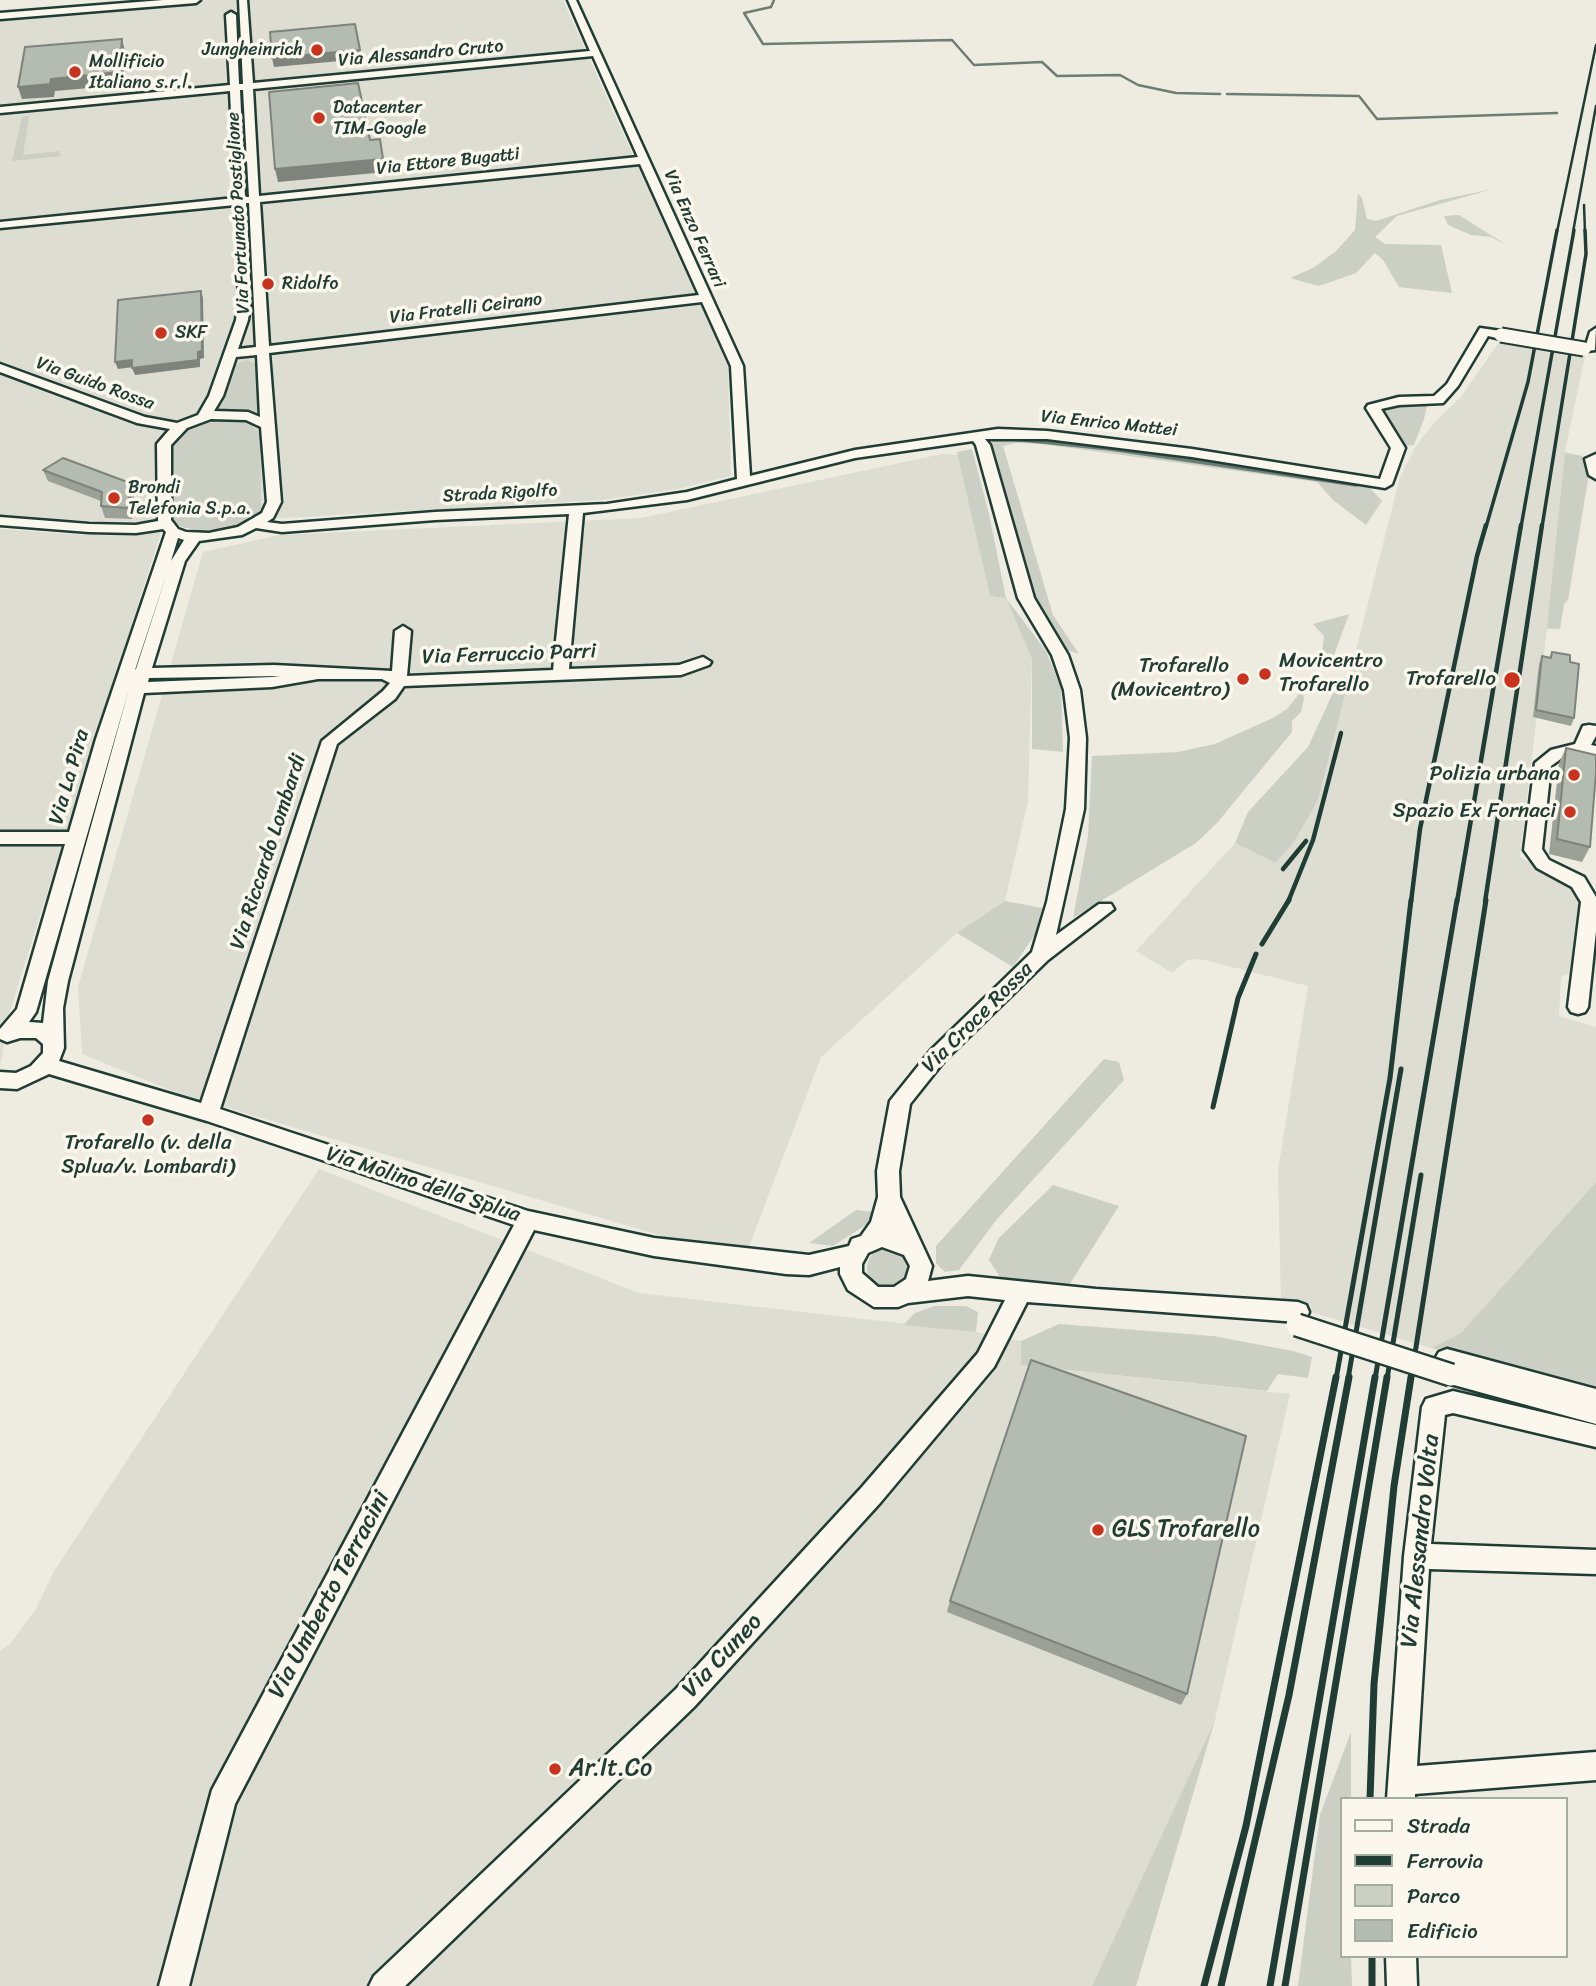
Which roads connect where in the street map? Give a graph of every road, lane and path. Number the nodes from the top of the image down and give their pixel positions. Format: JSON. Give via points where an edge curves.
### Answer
{"nodes":[{"id":1,"x":195,"y":0,"type":"edge"},
{"id":2,"x":230,"y":0,"type":"edge"},
{"id":3,"x":243,"y":0,"type":"edge"},
{"id":4,"x":572,"y":0,"type":"edge"},
{"id":5,"x":0,"y":16,"type":"edge"},
{"id":6,"x":596,"y":53,"type":"junction"},
{"id":7,"x":249,"y":85,"type":"junction"},
{"id":8,"x":235,"y":86,"type":"junction"},
{"id":9,"x":101,"y":98,"type":"junction"},
{"id":10,"x":0,"y":104,"type":"edge"},
{"id":11,"x":0,"y":110,"type":"edge"},
{"id":12,"x":644,"y":160,"type":"junction"},
{"id":13,"x":256,"y":199,"type":"junction"},
{"id":14,"x":241,"y":200,"type":"junction"},
{"id":15,"x":0,"y":225,"type":"edge"},
{"id":16,"x":261,"y":285,"type":"junction"},
{"id":17,"x":244,"y":287,"type":"junction"},
{"id":18,"x":706,"y":298,"type":"junction"},
{"id":19,"x":1592,"y":343,"type":"edge"},
{"id":20,"x":265,"y":350,"type":"junction"},
{"id":21,"x":230,"y":354,"type":"junction"},
{"id":22,"x":0,"y":368,"type":"edge"},
{"id":23,"x":0,"y":377,"type":"edge"},
{"id":24,"x":205,"y":416,"type":"junction"},
{"id":25,"x":267,"y":425,"type":"junction"},
{"id":26,"x":179,"y":427,"type":"junction"},
{"id":27,"x":976,"y":436,"type":"junction"},
{"id":28,"x":164,"y":444,"type":"junction"},
{"id":29,"x":1594,"y":458,"type":"edge"},
{"id":30,"x":1596,"y":475,"type":"edge"},
{"id":31,"x":744,"y":483,"type":"junction"},
{"id":32,"x":576,"y":510,"type":"junction"},
{"id":33,"x":0,"y":520,"type":"edge"},
{"id":34,"x":256,"y":524,"type":"junction"},
{"id":35,"x":169,"y":528,"type":"junction"},
{"id":36,"x":195,"y":537,"type":"junction"},
{"id":37,"x":403,"y":631,"type":"dead end"},
{"id":38,"x":703,"y":662,"type":"dead end"},
{"id":39,"x":561,"y":674,"type":"junction"},
{"id":40,"x":139,"y":681,"type":"junction"},
{"id":41,"x":399,"y":681,"type":"junction"},
{"id":42,"x":1596,"y":732,"type":"edge"},
{"id":43,"x":1589,"y":750,"type":"edge"},
{"id":44,"x":0,"y":838,"type":"edge"},
{"id":45,"x":76,"y":838,"type":"junction"},
{"id":46,"x":1105,"y":909,"type":"dead end"},
{"id":47,"x":1041,"y":955,"type":"junction"},
{"id":48,"x":1578,"y":1007,"type":"dead end"},
{"id":49,"x":5,"y":1035,"type":"edge"},
{"id":50,"x":52,"y":1040,"type":"junction"},
{"id":51,"x":46,"y":1065,"type":"junction"},
{"id":52,"x":0,"y":1080,"type":"edge"},
{"id":53,"x":208,"y":1113,"type":"junction"},
{"id":54,"x":889,"y":1197,"type":"junction"},
{"id":55,"x":528,"y":1220,"type":"junction"},
{"id":56,"x":862,"y":1247,"type":"junction"},
{"id":57,"x":916,"y":1257,"type":"junction"},
{"id":58,"x":809,"y":1265,"type":"junction"},
{"id":59,"x":856,"y":1283,"type":"junction"},
{"id":60,"x":968,"y":1286,"type":"junction"},
{"id":61,"x":1020,"y":1291,"type":"junction"},
{"id":62,"x":908,"y":1293,"type":"junction"},
{"id":63,"x":1449,"y":1367,"type":"junction"},
{"id":64,"x":1596,"y":1400,"type":"edge"},
{"id":65,"x":1596,"y":1413,"type":"edge"},
{"id":66,"x":1596,"y":1436,"type":"edge"},
{"id":67,"x":1417,"y":1556,"type":"junction"},
{"id":68,"x":1596,"y":1562,"type":"edge"},
{"id":69,"x":1596,"y":1766,"type":"edge"},
{"id":70,"x":1401,"y":1790,"type":"edge"},
{"id":71,"x":1401,"y":1958,"type":"edge"},
{"id":72,"x":174,"y":1986,"type":"edge"},
{"id":73,"x":384,"y":1986,"type":"edge"},
{"id":74,"x":1402,"y":1986,"type":"edge"}],
"edges":[{"from":1,"to":5,"type":"street"},
{"from":2,"to":8,"type":"street","name":"Via Fortunato Postiglione"},
{"from":3,"to":7,"type":"street","name":"Via Fortunato Postiglione"},
{"from":4,"to":6,"type":"street","name":"Via Enzo Ferrari"},
{"from":6,"to":7,"type":"street","name":"Via Alessandro Cruto"},
{"from":6,"to":12,"type":"street","name":"Via Enzo Ferrari"},
{"from":7,"to":8,"type":"street","name":"Via Alessandro Cruto"},
{"from":7,"to":13,"type":"street","name":"Via Fortunato Postiglione"},
{"from":8,"to":9,"type":"street","name":"Via Alessandro Cruto"},
{"from":8,"to":14,"type":"street","name":"Via Fortunato Postiglione"},
{"from":9,"to":10,"type":"street"},
{"from":9,"to":11,"type":"street"},
{"from":12,"to":13,"type":"street","name":"Via Ettore Bugatti"},
{"from":12,"to":18,"type":"street","name":"Via Enzo Ferrari"},
{"from":13,"to":14,"type":"street","name":"Via Ettore Bugatti"},
{"from":13,"to":16,"type":"street","name":"Via Fortunato Postiglione"},
{"from":14,"to":15,"type":"street","name":"Via Ettore Bugatti"},
{"from":14,"to":17,"type":"street","name":"Via Fortunato Postiglione"},
{"from":16,"to":17,"type":"street"},
{"from":16,"to":20,"type":"street","name":"Via Fortunato Postiglione"},
{"from":17,"to":21,"type":"street","name":"Via Fortunato Postiglione","via":[[242,320]]},
{"from":18,"to":20,"type":"street","name":"Via Fratelli Ceirano"},
{"from":18,"to":31,"type":"street","name":"Via Enzo Ferrari","via":[[737,366]]},
{"from":19,"to":27,"type":"street","name":"Via Enrico Mattei","bridge":true,"via":[[1484,331],[1445,396],[1373,408],[1398,449],[1385,484],[1128,444],[1047,435]]},
{"from":20,"to":21,"type":"street","name":"Via Fratelli Ceirano"},
{"from":20,"to":25,"type":"street","name":"Via Fortunato Postiglione"},
{"from":21,"to":24,"type":"street","name":"Via Fortunato Postiglione"},
{"from":22,"to":26,"type":"street","name":"Via Guido Rossa","via":[[155,424]]},
{"from":23,"to":28,"type":"street","name":"Via Guido Rossa"},
{"from":24,"to":25,"type":"street","via":[[253,417]]},
{"from":24,"to":26,"type":"street"},
{"from":25,"to":34,"type":"street","via":[[274,502]]},
{"from":26,"to":28,"type":"street"},
{"from":27,"to":31,"type":"street","name":"Via Enrico Mattei","via":[[815,462]]},
{"from":27,"to":47,"type":"street","name":"Via Croce Rossa","via":[[983,444],[1026,598],[1060,655],[1074,702],[1076,809]]},
{"from":28,"to":35,"type":"street","via":[[163,513]]},
{"from":29,"to":30,"type":"street"},
{"from":31,"to":32,"type":"street","name":"Strada Rigolfo","via":[[687,496]]},
{"from":32,"to":34,"type":"street","name":"Strada Rigolfo","via":[[282,528]]},
{"from":32,"to":39,"type":"street"},
{"from":33,"to":35,"type":"street"},
{"from":34,"to":36,"type":"street","via":[[234,533]]},
{"from":35,"to":36,"type":"street"},
{"from":35,"to":45,"type":"street","name":"Via La Pira"},
{"from":36,"to":40,"type":"street","name":"Via La Pira","via":[[178,561]]},
{"from":37,"to":41,"type":"street"},
{"from":38,"to":39,"type":"street","name":"Via Ferruccio Parri","via":[[681,670]]},
{"from":39,"to":41,"type":"street","name":"Via Ferruccio Parri"},
{"from":40,"to":41,"type":"street","name":"Via Ferruccio Parri","via":[[226,678],[272,682],[318,674],[385,674]]},
{"from":40,"to":50,"type":"street","name":"Via La Pira","via":[[58,981]]},
{"from":41,"to":53,"type":"street","name":"Via Riccardo Lombardi","via":[[389,695],[330,741]]},
{"from":42,"to":43,"type":"street","via":[[1589,730]]},
{"from":43,"to":48,"type":"street","via":[[1557,754],[1543,763],[1533,850],[1543,864],[1578,882],[1590,902]]},
{"from":44,"to":45,"type":"street"},
{"from":45,"to":49,"type":"street","name":"Via La Pira","via":[[26,1012]]},
{"from":46,"to":47,"type":"street"},
{"from":47,"to":54,"type":"street","name":"Via Croce Rossa","via":[[938,1055],[900,1101],[888,1171]]},
{"from":49,"to":50,"type":"street","via":[[31,1028]]},
{"from":50,"to":51,"type":"street","via":[[52,1056]]},
{"from":51,"to":52,"type":"street","via":[[28,1077]]},
{"from":51,"to":53,"type":"street","name":"Via Molino della Splua"},
{"from":53,"to":55,"type":"street","name":"Via Molino della Splua"},
{"from":54,"to":56,"type":"street","name":"Via Croce Rossa","via":[[881,1226]]},
{"from":54,"to":57,"type":"street","name":"Via Croce Rossa"},
{"from":55,"to":58,"type":"street","name":"Via Molino della Splua","via":[[654,1247]]},
{"from":55,"to":72,"type":"street","name":"Via Umberto Terracini","via":[[222,1800]]},
{"from":56,"to":57,"type":"street","via":[[892,1238]]},
{"from":56,"to":58,"type":"street","name":"Via Molino della Splua"},
{"from":56,"to":59,"type":"street","via":[[850,1264]]},
{"from":57,"to":60,"type":"street","via":[[944,1278]]},
{"from":57,"to":62,"type":"street","via":[[916,1285]]},
{"from":58,"to":59,"type":"street","name":"Via Molino della Splua"},
{"from":59,"to":62,"type":"street","via":[[874,1297]]},
{"from":60,"to":61,"type":"street"},
{"from":60,"to":62,"type":"street"},
{"from":61,"to":63,"type":"street","bridge":true,"via":[[1096,1299],[1130,1310],[1298,1319]]},
{"from":61,"to":73,"type":"street","name":"Via Cuneo","via":[[986,1360],[685,1698]]},
{"from":63,"to":64,"type":"street"},
{"from":63,"to":65,"type":"street"},
{"from":66,"to":67,"type":"street","name":"Via Alessandro Volta","via":[[1453,1402],[1434,1407]]},
{"from":67,"to":68,"type":"street"},
{"from":67,"to":70,"type":"street","name":"Via Alessandro Volta"},
{"from":69,"to":70,"type":"street"},
{"from":71,"to":74,"type":"street"}]}
